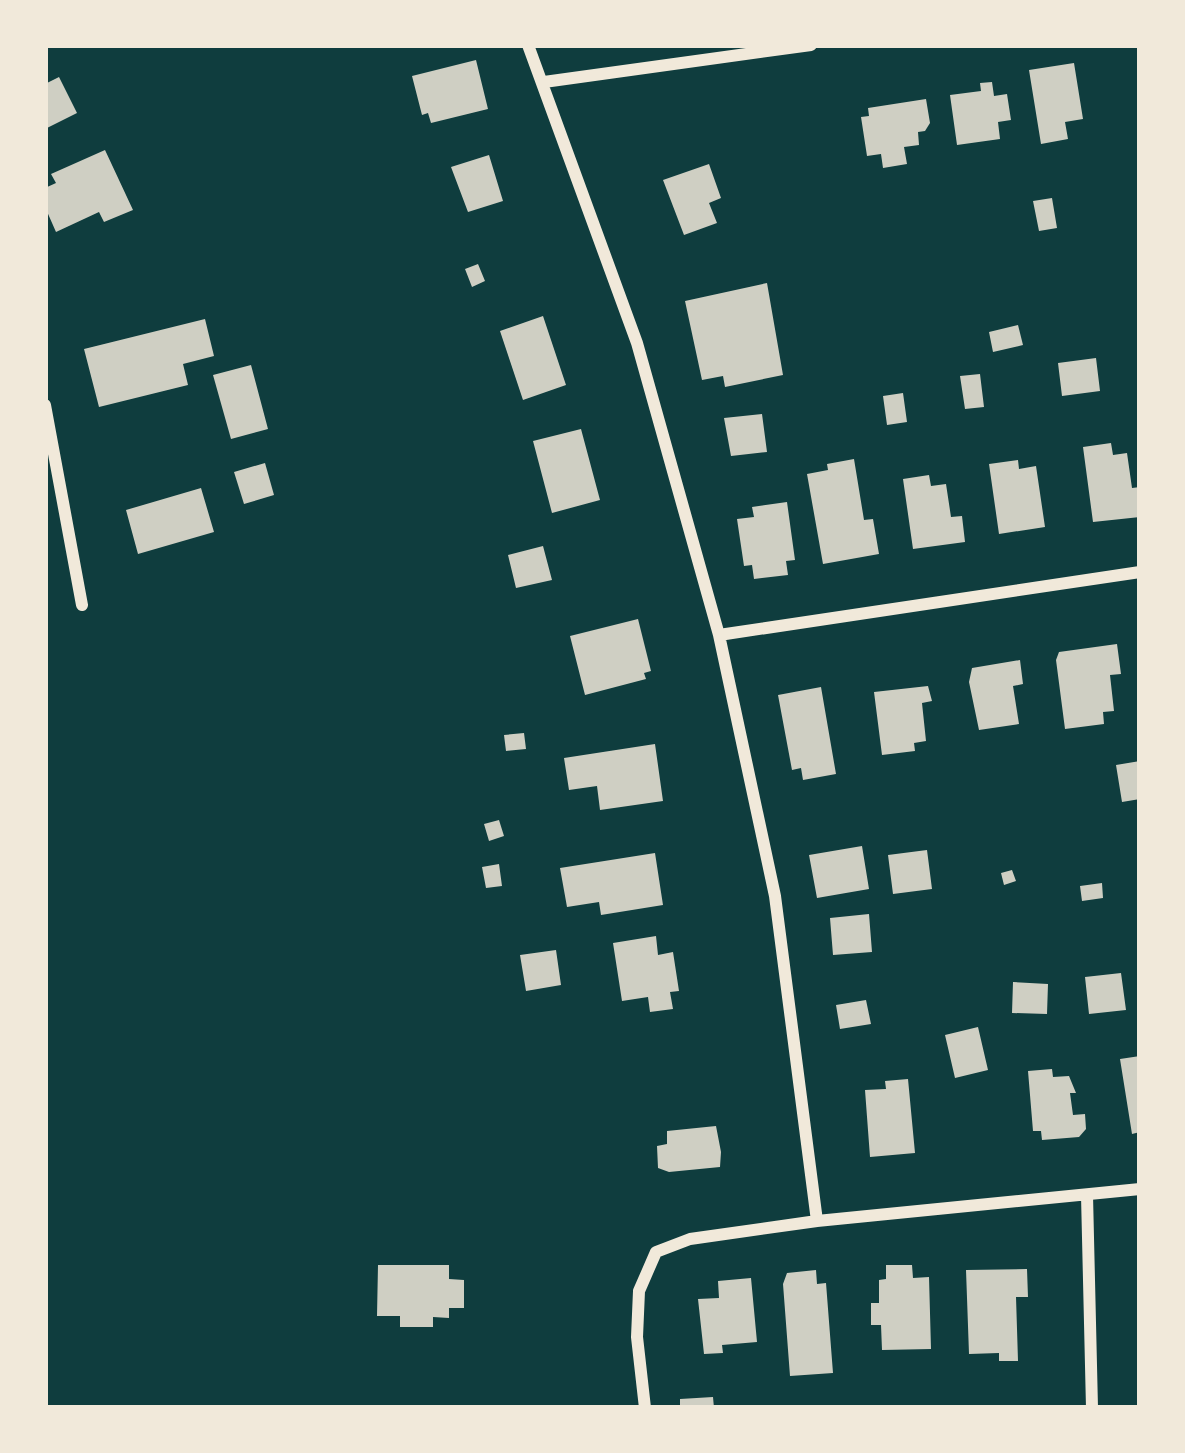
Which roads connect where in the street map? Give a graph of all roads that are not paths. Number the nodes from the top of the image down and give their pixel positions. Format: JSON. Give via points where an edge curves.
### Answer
{"nodes":[{"id":1,"x":528,"y":45,"type":"edge"},
{"id":2,"x":811,"y":45,"type":"edge"},
{"id":3,"x":544,"y":82,"type":"junction"},
{"id":4,"x":45,"y":405,"type":"edge"},
{"id":5,"x":1140,"y":572,"type":"edge"},
{"id":6,"x":82,"y":605,"type":"dead end"},
{"id":7,"x":719,"y":635,"type":"junction"},
{"id":8,"x":1140,"y":1189,"type":"edge"},
{"id":9,"x":1087,"y":1195,"type":"junction"},
{"id":10,"x":817,"y":1221,"type":"junction"},
{"id":11,"x":645,"y":1408,"type":"edge"},
{"id":12,"x":1092,"y":1408,"type":"edge"}],
"edges":[{"from":1,"to":3,"type":"street"},
{"from":2,"to":3,"type":"street"},
{"from":3,"to":7,"type":"street","via":[[638,343]]},
{"from":4,"to":6,"type":"street"},
{"from":5,"to":7,"type":"street"},
{"from":7,"to":10,"type":"street","via":[[775,896]]},
{"from":8,"to":9,"type":"street"},
{"from":9,"to":10,"type":"street"},
{"from":9,"to":12,"type":"street"},
{"from":10,"to":11,"type":"street","via":[[691,1239],[656,1252],[639,1291]]}]}
